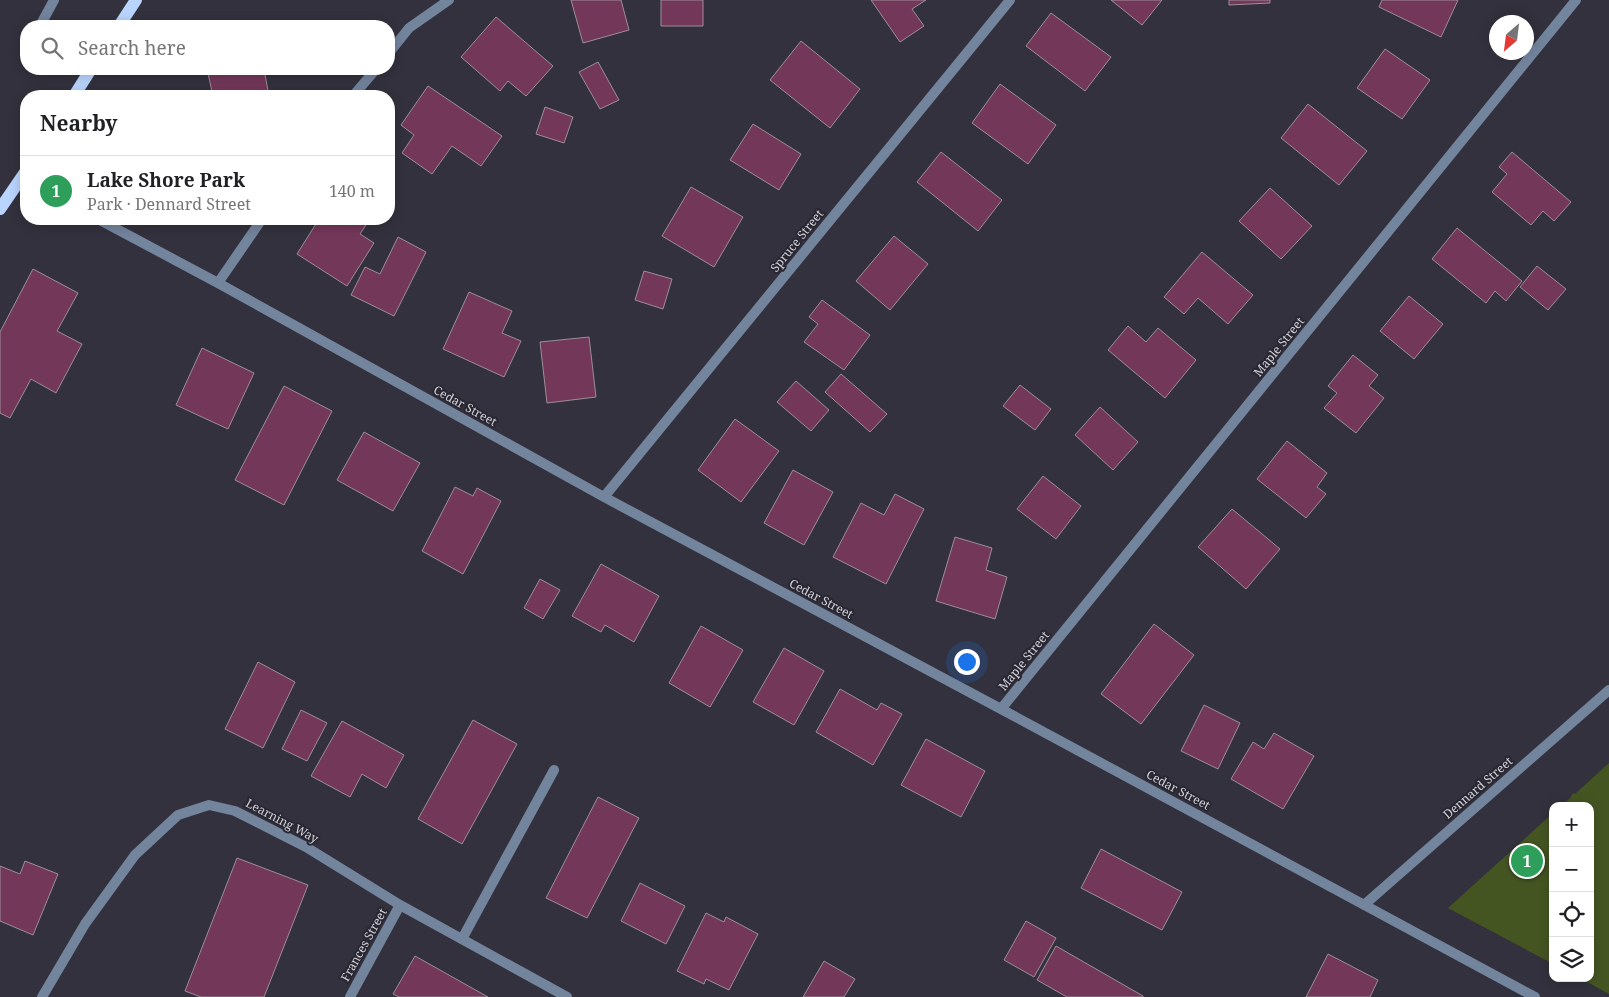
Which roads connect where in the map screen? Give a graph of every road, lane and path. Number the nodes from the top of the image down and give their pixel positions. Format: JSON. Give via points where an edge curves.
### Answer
{"nodes":[{"id":1,"x":54,"y":0,"type":"edge"},
{"id":2,"x":136,"y":0,"type":"edge"},
{"id":3,"x":449,"y":0,"type":"edge"},
{"id":4,"x":1010,"y":0,"type":"edge"},
{"id":5,"x":1576,"y":0,"type":"edge"},
{"id":6,"x":43,"y":20,"type":"edge"},
{"id":7,"x":123,"y":20,"type":"edge"},
{"id":8,"x":395,"y":46,"type":"edge"},
{"id":9,"x":88,"y":75,"type":"edge"},
{"id":10,"x":371,"y":75,"type":"edge"},
{"id":11,"x":78,"y":90,"type":"edge"},
{"id":12,"x":358,"y":90,"type":"edge"},
{"id":13,"x":20,"y":183,"type":"edge"},
{"id":14,"x":0,"y":209,"type":"edge"},
{"id":15,"x":109,"y":225,"type":"edge"},
{"id":16,"x":258,"y":225,"type":"edge"},
{"id":17,"x":218,"y":283,"type":"junction"},
{"id":18,"x":604,"y":497,"type":"junction"},
{"id":19,"x":1609,"y":690,"type":"edge"},
{"id":20,"x":1001,"y":709,"type":"junction"},
{"id":21,"x":554,"y":770,"type":"dead end"},
{"id":22,"x":400,"y":904,"type":"junction"},
{"id":23,"x":1364,"y":905,"type":"junction"},
{"id":24,"x":462,"y":939,"type":"junction"},
{"id":25,"x":42,"y":997,"type":"edge"},
{"id":26,"x":350,"y":997,"type":"edge"},
{"id":27,"x":566,"y":997,"type":"edge"},
{"id":28,"x":1535,"y":997,"type":"edge"}],
"edges":[{"from":1,"to":6,"type":"street"},
{"from":2,"to":7,"type":"main road"},
{"from":3,"to":8,"type":"street","via":[[409,28]]},
{"from":4,"to":18,"type":"street","name":"Spruce Street"},
{"from":5,"to":20,"type":"street","name":"Maple Street"},
{"from":9,"to":11,"type":"main road"},
{"from":10,"to":12,"type":"street"},
{"from":13,"to":14,"type":"main road"},
{"from":15,"to":17,"type":"street","name":"Cedar Street"},
{"from":16,"to":17,"type":"street"},
{"from":17,"to":18,"type":"street","name":"Cedar Street"},
{"from":18,"to":20,"type":"street","name":"Cedar Street"},
{"from":19,"to":23,"type":"street","name":"Dennard Street"},
{"from":20,"to":23,"type":"street","name":"Cedar Street"},
{"from":21,"to":24,"type":"street"},
{"from":22,"to":24,"type":"street","name":"Learning Way"},
{"from":22,"to":25,"type":"street","name":"Learning Way","via":[[306,847],[235,811],[210,805],[178,815],[135,855],[85,924]]},
{"from":22,"to":26,"type":"street","name":"Frances Street"},
{"from":23,"to":28,"type":"street","name":"Cedar Street"},
{"from":24,"to":27,"type":"street","name":"Learning Way"}]}
